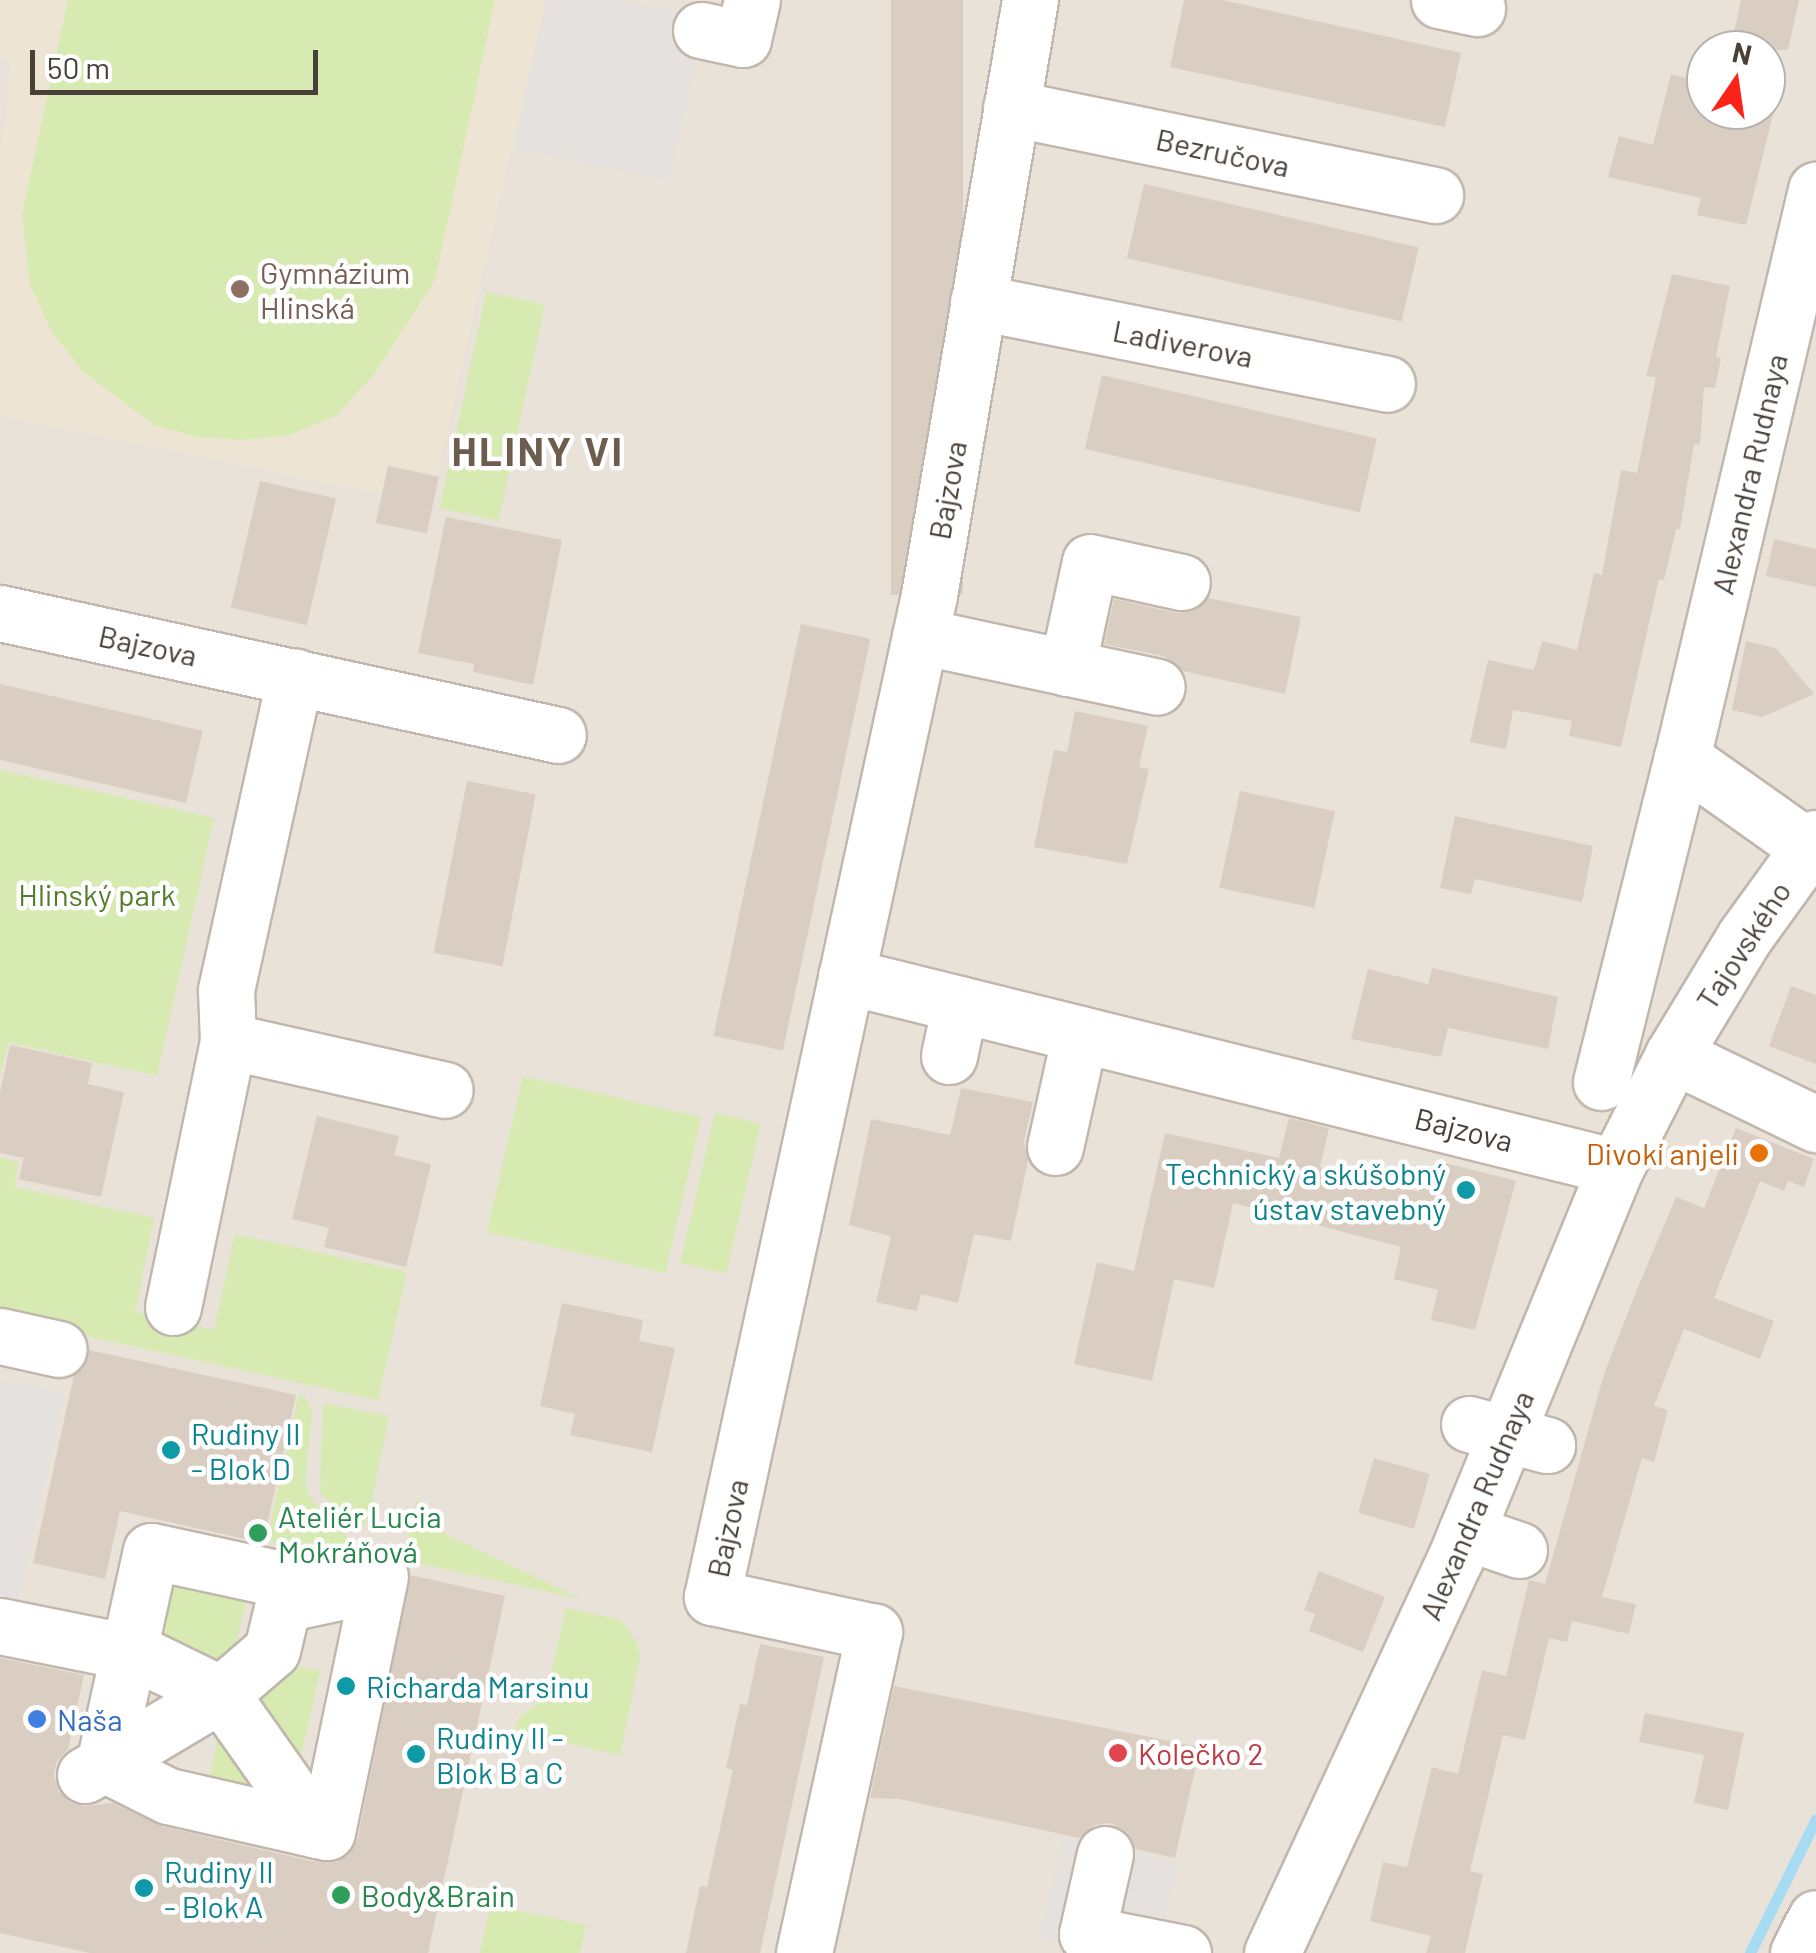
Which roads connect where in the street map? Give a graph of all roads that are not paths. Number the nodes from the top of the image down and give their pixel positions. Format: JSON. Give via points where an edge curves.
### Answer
{"nodes":[{"id":1,"x":752,"y":0,"type":"edge"},
{"id":2,"x":1030,"y":0,"type":"edge"},
{"id":3,"x":701,"y":30,"type":"dead end"},
{"id":4,"x":1011,"y":108,"type":"junction"},
{"id":5,"x":1816,"y":190,"type":"edge"},
{"id":6,"x":1435,"y":195,"type":"dead end"},
{"id":7,"x":978,"y":302,"type":"junction"},
{"id":8,"x":1387,"y":384,"type":"dead end"},
{"id":9,"x":1182,"y":582,"type":"dead end"},
{"id":10,"x":0,"y":613,"type":"edge"},
{"id":11,"x":920,"y":636,"type":"junction"},
{"id":12,"x":1067,"y":668,"type":"junction"},
{"id":13,"x":295,"y":678,"type":"junction"},
{"id":14,"x":1157,"y":687,"type":"dead end"},
{"id":15,"x":558,"y":735,"type":"dead end"},
{"id":16,"x":1682,"y":758,"type":"junction"},
{"id":17,"x":1806,"y":868,"type":"edge"},
{"id":18,"x":846,"y":976,"type":"junction"},
{"id":19,"x":1080,"y":1034,"type":"junction"},
{"id":20,"x":228,"y":1041,"type":"junction"},
{"id":21,"x":1673,"y":1055,"type":"junction"},
{"id":22,"x":1602,"y":1082,"type":"dead end"},
{"id":23,"x":445,"y":1090,"type":"dead end"},
{"id":24,"x":1816,"y":1124,"type":"edge"},
{"id":25,"x":1055,"y":1147,"type":"dead end"},
{"id":26,"x":1646,"y":1147,"type":"junction"},
{"id":27,"x":173,"y":1308,"type":"dead end"},
{"id":28,"x":0,"y":1336,"type":"edge"},
{"id":29,"x":59,"y":1349,"type":"dead end"},
{"id":30,"x":1448,"y":1545,"type":"junction"},
{"id":31,"x":1519,"y":1550,"type":"dead end"},
{"id":32,"x":340,"y":1592,"type":"junction"},
{"id":33,"x":0,"y":1626,"type":"edge"},
{"id":34,"x":128,"y":1653,"type":"junction"},
{"id":35,"x":222,"y":1694,"type":"junction"},
{"id":36,"x":91,"y":1771,"type":"junction"},
{"id":37,"x":317,"y":1830,"type":"junction"},
{"id":38,"x":1105,"y":1854,"type":"dead end"},
{"id":39,"x":1816,"y":1918,"type":"edge"},
{"id":40,"x":1301,"y":1930,"type":"edge"},
{"id":41,"x":804,"y":1953,"type":"edge"},
{"id":42,"x":1183,"y":1953,"type":"edge"},
{"id":43,"x":1798,"y":1953,"type":"edge"}],
"edges":[{"from":1,"to":3,"type":"street","via":[[743,38]]},
{"from":2,"to":4,"type":"street","name":"Bajzova"},
{"from":4,"to":6,"type":"street","name":"Bezručova"},
{"from":4,"to":7,"type":"street","name":"Bajzova"},
{"from":5,"to":16,"type":"street","name":"Alexandra Rudnaya"},
{"from":7,"to":8,"type":"street","name":"Ladiverova"},
{"from":7,"to":11,"type":"street","name":"Bajzova"},
{"from":9,"to":12,"type":"street","via":[[1090,562]]},
{"from":10,"to":13,"type":"street","name":"Bajzova"},
{"from":11,"to":12,"type":"street"},
{"from":11,"to":18,"type":"street","name":"Bajzova"},
{"from":12,"to":14,"type":"street"},
{"from":13,"to":15,"type":"street","name":"Bajzova"},
{"from":13,"to":20,"type":"street","via":[[226,990]]},
{"from":16,"to":17,"type":"street"},
{"from":16,"to":22,"type":"street","name":"Alexandra Rudnaya"},
{"from":17,"to":21,"type":"street","name":"Tajovského","via":[[1763,948]]},
{"from":18,"to":19,"type":"street","name":"Bajzova","via":[[954,1030]]},
{"from":18,"to":41,"type":"street","name":"Bajzova","via":[[712,1597],[874,1632]]},
{"from":19,"to":25,"type":"street"},
{"from":19,"to":26,"type":"street","name":"Bajzova","via":[[1392,1124]]},
{"from":20,"to":23,"type":"street"},
{"from":20,"to":27,"type":"street"},
{"from":21,"to":24,"type":"street"},
{"from":21,"to":26,"type":"street","name":"Alexandra Rudnaya"},
{"from":26,"to":30,"type":"street","name":"Alexandra Rudnaya","via":[[1583,1258],[1518,1352],[1508,1435]]},
{"from":28,"to":29,"type":"street"},
{"from":30,"to":31,"type":"street"},
{"from":30,"to":40,"type":"street","name":"Alexandra Rudnaya","via":[[1360,1819]]},
{"from":32,"to":34,"type":"street","via":[[180,1541],[151,1551]]},
{"from":32,"to":35,"type":"street","via":[[284,1604],[272,1650]]},
{"from":32,"to":37,"type":"street","via":[[380,1576],[327,1832]]},
{"from":33,"to":34,"type":"street"},
{"from":34,"to":35,"type":"street"},
{"from":34,"to":36,"type":"street"},
{"from":35,"to":36,"type":"street"},
{"from":35,"to":37,"type":"street"},
{"from":36,"to":37,"type":"street"},
{"from":38,"to":42,"type":"street","via":[[1088,1934]]},
{"from":39,"to":43,"type":"street"}]}
